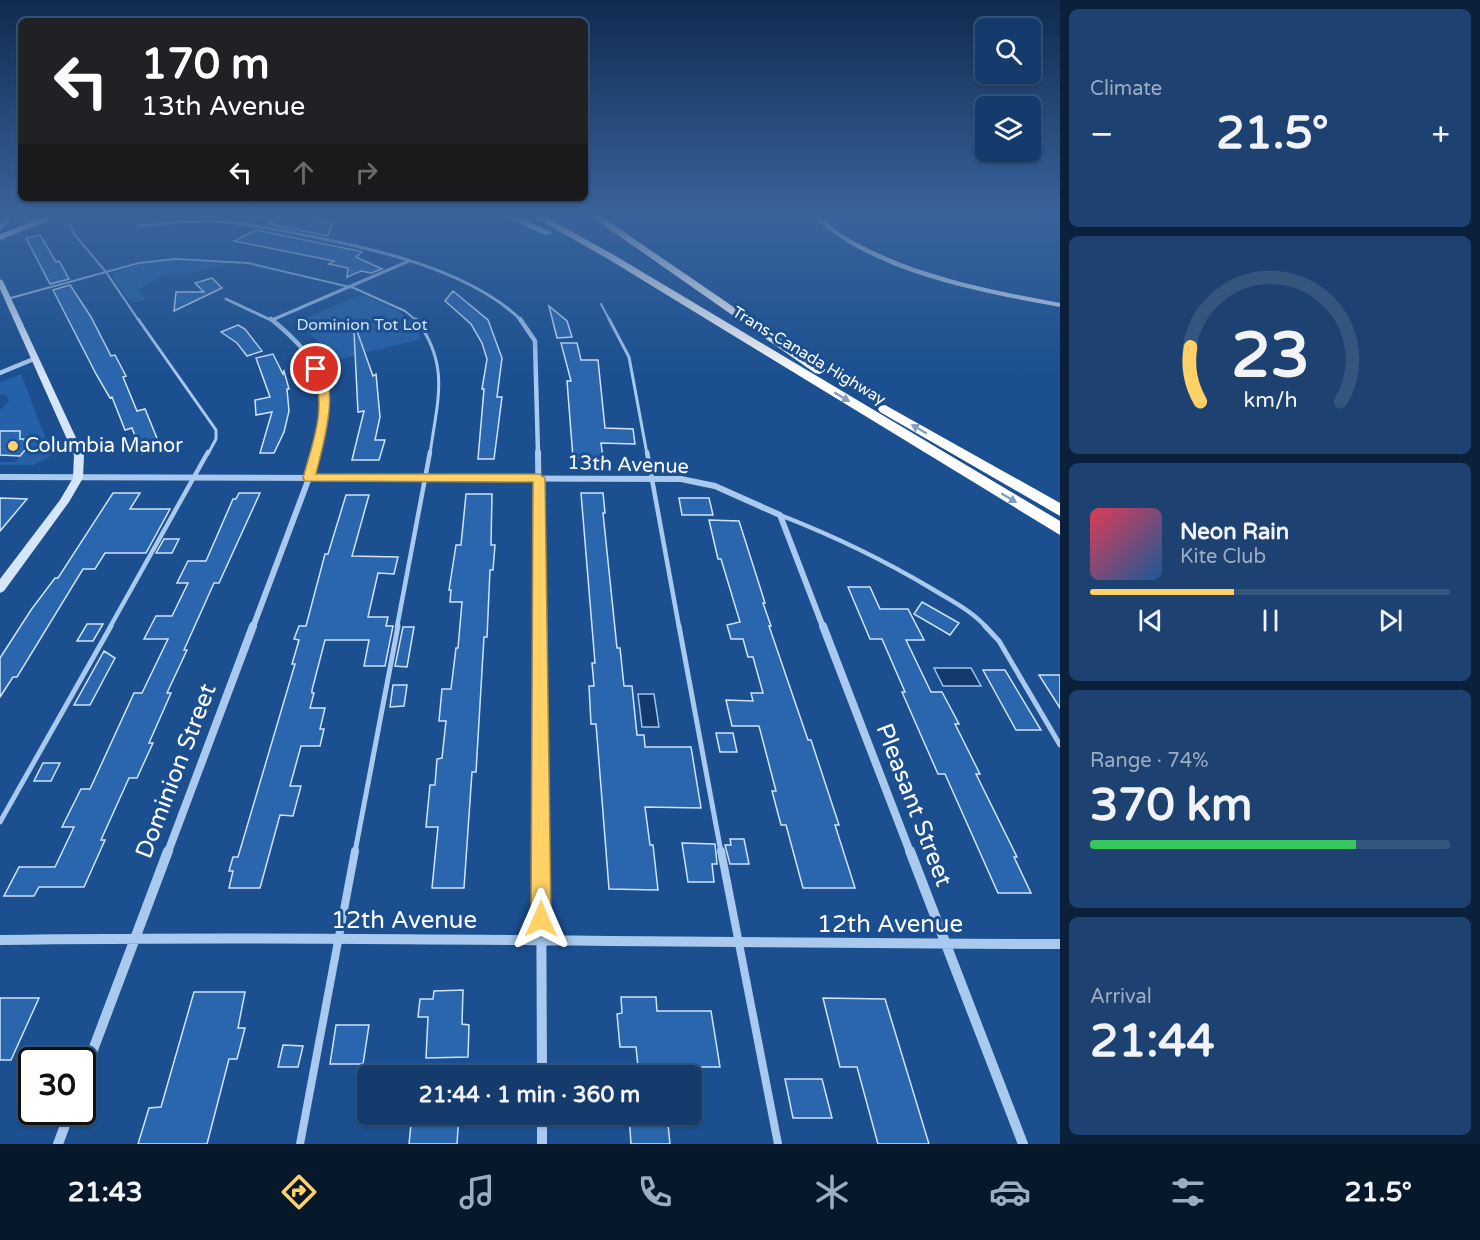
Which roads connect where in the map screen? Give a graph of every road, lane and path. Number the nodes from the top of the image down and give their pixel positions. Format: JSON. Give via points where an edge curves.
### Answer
{"nodes":[{"id":1,"x":113,"y":270,"type":"edge"},
{"id":2,"x":280,"y":270,"type":"edge"},
{"id":3,"x":388,"y":270,"type":"edge"},
{"id":4,"x":436,"y":270,"type":"edge"},
{"id":5,"x":622,"y":270,"type":"edge"},
{"id":6,"x":632,"y":270,"type":"edge"},
{"id":7,"x":651,"y":270,"type":"edge"},
{"id":8,"x":674,"y":270,"type":"edge"},
{"id":9,"x":919,"y":270,"type":"edge"},
{"id":10,"x":106,"y":272,"type":"junction"},
{"id":11,"x":0,"y":281,"type":"edge"},
{"id":12,"x":351,"y":286,"type":"junction"},
{"id":13,"x":7,"y":299,"type":"junction"},
{"id":14,"x":225,"y":300,"type":"dead end"},
{"id":15,"x":601,"y":303,"type":"dead end"},
{"id":16,"x":1060,"y":304,"type":"edge"},
{"id":17,"x":272,"y":320,"type":"junction"},
{"id":18,"x":720,"y":323,"type":"junction"},
{"id":19,"x":36,"y":358,"type":"junction"},
{"id":20,"x":820,"y":370,"type":"junction"},
{"id":21,"x":0,"y":373,"type":"edge"},
{"id":22,"x":0,"y":477,"type":"edge"},
{"id":23,"x":78,"y":478,"type":"junction"},
{"id":24,"x":196,"y":478,"type":"junction"},
{"id":25,"x":309,"y":478,"type":"junction"},
{"id":26,"x":425,"y":478,"type":"junction"},
{"id":27,"x":539,"y":478,"type":"junction"},
{"id":28,"x":651,"y":478,"type":"junction"},
{"id":29,"x":1060,"y":510,"type":"edge"},
{"id":30,"x":780,"y":515,"type":"junction"},
{"id":31,"x":1060,"y":529,"type":"edge"},
{"id":32,"x":0,"y":588,"type":"edge"},
{"id":33,"x":1060,"y":745,"type":"edge"},
{"id":34,"x":0,"y":822,"type":"edge"},
{"id":35,"x":136,"y":938,"type":"junction"},
{"id":36,"x":338,"y":939,"type":"junction"},
{"id":37,"x":0,"y":940,"type":"edge"},
{"id":38,"x":541,"y":941,"type":"junction"},
{"id":39,"x":945,"y":943,"type":"junction"},
{"id":40,"x":740,"y":944,"type":"junction"},
{"id":41,"x":1060,"y":944,"type":"edge"},
{"id":42,"x":94,"y":1047,"type":"edge"},
{"id":43,"x":542,"y":1065,"type":"edge"},
{"id":44,"x":65,"y":1125,"type":"edge"},
{"id":45,"x":542,"y":1125,"type":"edge"},
{"id":46,"x":58,"y":1144,"type":"edge"},
{"id":47,"x":300,"y":1144,"type":"edge"},
{"id":48,"x":542,"y":1144,"type":"edge"},
{"id":49,"x":778,"y":1144,"type":"edge"},
{"id":50,"x":1023,"y":1144,"type":"edge"}],
"edges":[{"from":1,"to":10,"type":"lane"},
{"from":2,"to":12,"type":"lane"},
{"from":3,"to":12,"type":"street"},
{"from":4,"to":27,"type":"street","via":[[506,305],[535,341]]},
{"from":5,"to":18,"type":"highway"},
{"from":6,"to":18,"type":"highway","name":"Trans-Canada Highway"},
{"from":7,"to":20,"type":"highway","name":"Trans-Canada Highway"},
{"from":8,"to":20,"type":"highway"},
{"from":9,"to":16,"type":"main road","via":[[961,284]]},
{"from":10,"to":13,"type":"lane"},
{"from":10,"to":24,"type":"lane","via":[[216,430],[212,449]]},
{"from":11,"to":13,"type":"main road"},
{"from":12,"to":17,"type":"street"},
{"from":12,"to":26,"type":"lane","via":[[415,318],[427,334],[440,381]]},
{"from":13,"to":19,"type":"main road"},
{"from":14,"to":17,"type":"street","name":"Dominion Street"},
{"from":15,"to":28,"type":"lane","via":[[629,357]]},
{"from":17,"to":25,"type":"street","name":"Dominion Street","via":[[311,356],[322,382],[325,415]]},
{"from":18,"to":31,"type":"highway","name":"Trans-Canada Highway","one_way":true},
{"from":19,"to":21,"type":"street"},
{"from":19,"to":23,"type":"main road","via":[[79,455]]},
{"from":29,"to":20,"type":"highway","name":"Trans-Canada Highway","one_way":true},
{"from":22,"to":23,"type":"street","name":"13th Avenue"},
{"from":23,"to":24,"type":"street","name":"13th Avenue"},
{"from":23,"to":32,"type":"main road"},
{"from":24,"to":25,"type":"street","name":"13th Avenue"},
{"from":24,"to":34,"type":"lane"},
{"from":25,"to":26,"type":"street","name":"13th Avenue"},
{"from":25,"to":35,"type":"street","name":"Dominion Street"},
{"from":26,"to":27,"type":"street","name":"13th Avenue"},
{"from":26,"to":36,"type":"lane"},
{"from":27,"to":28,"type":"street","name":"13th Avenue"},
{"from":27,"to":38,"type":"street"},
{"from":28,"to":30,"type":"street","name":"13th Avenue","via":[[715,486]]},
{"from":28,"to":40,"type":"lane"},
{"from":30,"to":33,"type":"lane","via":[[841,539],[906,573],[981,621],[999,641]]},
{"from":30,"to":39,"type":"street","name":"Pleasant Street"},
{"from":35,"to":36,"type":"street","name":"12th Avenue"},
{"from":35,"to":37,"type":"street","name":"12th Avenue"},
{"from":35,"to":42,"type":"street","name":"Dominion Street"},
{"from":36,"to":38,"type":"street","name":"12th Avenue"},
{"from":36,"to":47,"type":"lane"},
{"from":38,"to":40,"type":"street","name":"12th Avenue"},
{"from":38,"to":43,"type":"street"},
{"from":39,"to":40,"type":"street","name":"12th Avenue"},
{"from":39,"to":41,"type":"street","name":"12th Avenue"},
{"from":39,"to":50,"type":"street","name":"Pleasant Street"},
{"from":40,"to":49,"type":"lane"},
{"from":44,"to":46,"type":"street"},
{"from":45,"to":48,"type":"street"}]}
